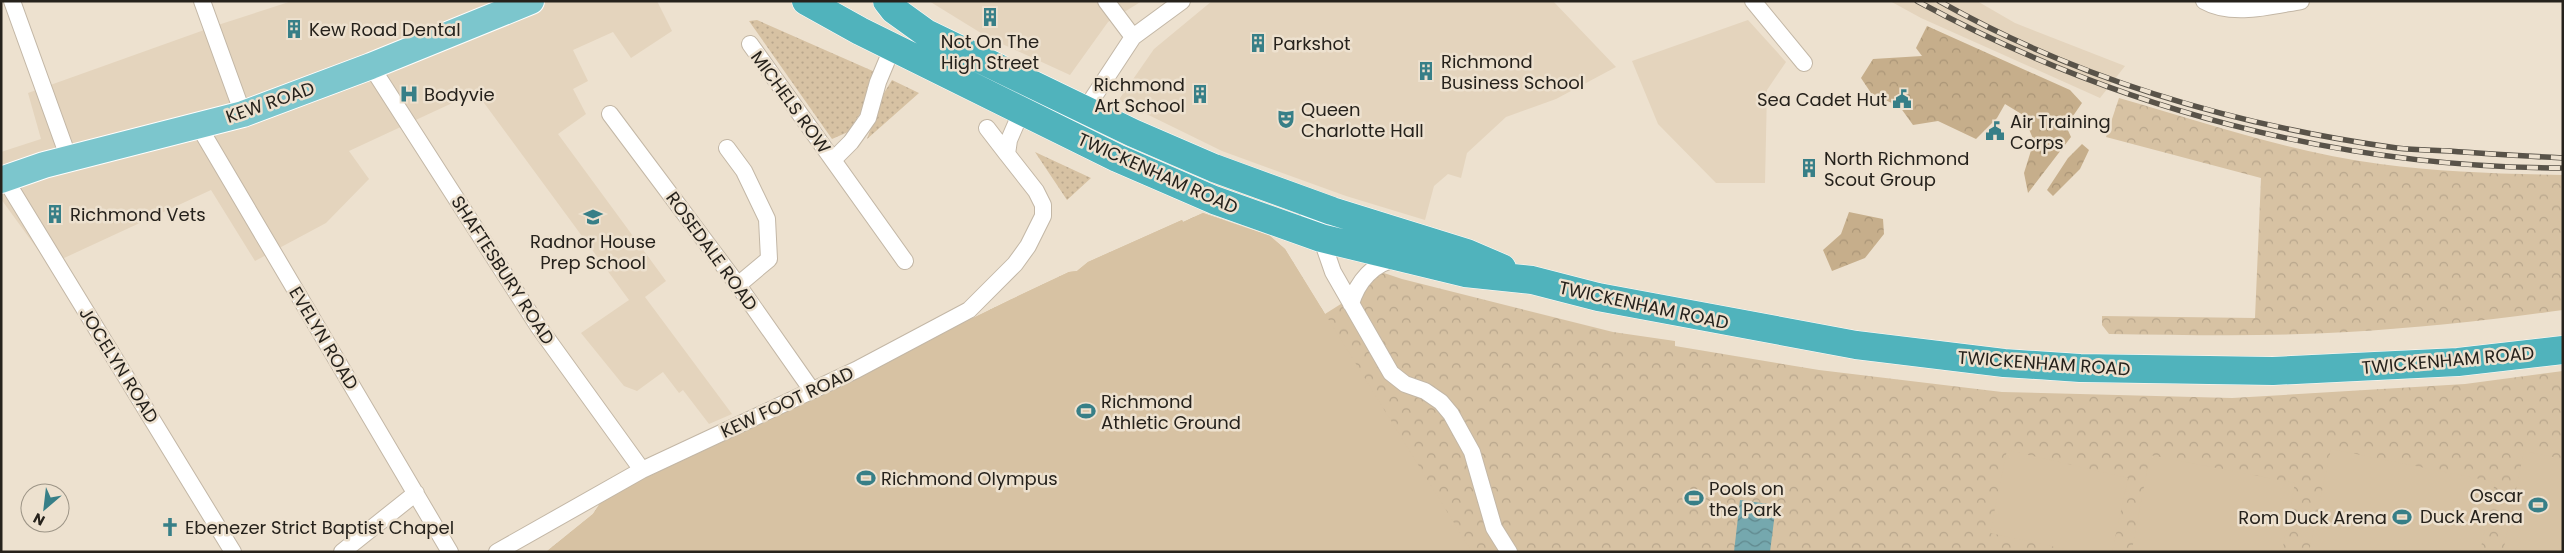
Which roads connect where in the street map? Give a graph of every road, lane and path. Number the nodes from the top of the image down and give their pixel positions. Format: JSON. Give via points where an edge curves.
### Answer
{"nodes":[{"id":1,"x":12,"y":1,"type":"edge"},
{"id":2,"x":202,"y":1,"type":"edge"},
{"id":3,"x":531,"y":1,"type":"edge"},
{"id":4,"x":806,"y":1,"type":"edge"},
{"id":5,"x":887,"y":1,"type":"edge"},
{"id":6,"x":1106,"y":1,"type":"edge"},
{"id":7,"x":1182,"y":1,"type":"edge"},
{"id":8,"x":1753,"y":1,"type":"edge"},
{"id":9,"x":2301,"y":1,"type":"edge"},
{"id":10,"x":2207,"y":3,"type":"edge"},
{"id":11,"x":1133,"y":37,"type":"junction"},
{"id":12,"x":750,"y":44,"type":"dead end"},
{"id":13,"x":893,"y":46,"type":"junction"},
{"id":14,"x":1804,"y":63,"type":"dead end"},
{"id":15,"x":371,"y":66,"type":"junction"},
{"id":16,"x":1022,"y":110,"type":"junction"},
{"id":17,"x":1084,"y":110,"type":"junction"},
{"id":18,"x":243,"y":114,"type":"junction"},
{"id":19,"x":610,"y":114,"type":"dead end"},
{"id":20,"x":198,"y":125,"type":"junction"},
{"id":21,"x":988,"y":128,"type":"dead end"},
{"id":22,"x":727,"y":148,"type":"dead end"},
{"id":23,"x":1007,"y":154,"type":"junction"},
{"id":24,"x":69,"y":159,"type":"junction"},
{"id":25,"x":833,"y":160,"type":"junction"},
{"id":26,"x":3,"y":179,"type":"edge"},
{"id":27,"x":1297,"y":198,"type":"junction"},
{"id":28,"x":1321,"y":238,"type":"junction"},
{"id":29,"x":1399,"y":258,"type":"junction"},
{"id":30,"x":905,"y":261,"type":"dead end"},
{"id":31,"x":1532,"y":280,"type":"junction"},
{"id":32,"x":738,"y":285,"type":"junction"},
{"id":33,"x":1352,"y":304,"type":"junction"},
{"id":34,"x":2563,"y":350,"type":"edge"},
{"id":35,"x":811,"y":389,"type":"junction"},
{"id":36,"x":642,"y":470,"type":"junction"},
{"id":37,"x":416,"y":493,"type":"junction"},
{"id":38,"x":233,"y":552,"type":"edge"},
{"id":39,"x":342,"y":552,"type":"edge"},
{"id":40,"x":450,"y":552,"type":"edge"},
{"id":41,"x":498,"y":552,"type":"edge"},
{"id":42,"x":1509,"y":552,"type":"edge"}],
"edges":[{"from":1,"to":24,"type":"street"},
{"from":2,"to":18,"type":"street"},
{"from":3,"to":15,"type":"main road","name":"KEW ROAD"},
{"from":4,"to":13,"type":"highway","name":"TWICKENHAM ROAD"},
{"from":5,"to":17,"type":"highway","name":"TWICKENHAM ROAD","via":[[894,10],[926,33]]},
{"from":6,"to":11,"type":"street"},
{"from":7,"to":11,"type":"street"},
{"from":8,"to":14,"type":"street"},
{"from":9,"to":10,"type":"street","via":[[2229,9]]},
{"from":11,"to":17,"type":"street"},
{"from":12,"to":25,"type":"street","name":"MICHELS ROW"},
{"from":13,"to":16,"type":"highway","name":"TWICKENHAM ROAD"},
{"from":13,"to":25,"type":"street","name":"MICHELS ROW","via":[[868,118]]},
{"from":15,"to":18,"type":"main road","name":"KEW ROAD"},
{"from":15,"to":36,"type":"street","name":"SHAFTESBURY ROAD","via":[[538,326]]},
{"from":16,"to":23,"type":"street","via":[[1009,140]]},
{"from":16,"to":28,"type":"highway","name":"TWICKENHAM ROAD","via":[[1117,158],[1196,192]]},
{"from":17,"to":27,"type":"highway","name":"TWICKENHAM ROAD","via":[[1214,168]]},
{"from":18,"to":20,"type":"main road","name":"KEW ROAD"},
{"from":19,"to":32,"type":"street","name":"ROSEDALE ROAD"},
{"from":20,"to":24,"type":"main road","name":"KEW ROAD"},
{"from":20,"to":37,"type":"street","name":"EVELYN ROAD"},
{"from":21,"to":23,"type":"street"},
{"from":22,"to":32,"type":"street","via":[[744,171],[767,219],[769,259]]},
{"from":23,"to":35,"type":"street","name":"KEW FOOT ROAD","via":[[1036,190],[1043,205],[1043,216],[1015,264],[969,310],[856,370]]},
{"from":24,"to":26,"type":"main road","name":"KEW ROAD"},
{"from":25,"to":30,"type":"street","name":"MICHELS ROW"},
{"from":26,"to":38,"type":"street","name":"JOCELYN ROAD"},
{"from":27,"to":28,"type":"street","via":[[1315,220]]},
{"from":27,"to":31,"type":"highway","name":"TWICKENHAM ROAD","via":[[1468,253]]},
{"from":28,"to":29,"type":"highway","name":"TWICKENHAM ROAD"},
{"from":28,"to":33,"type":"street","via":[[1333,272]]},
{"from":29,"to":31,"type":"highway","name":"TWICKENHAM ROAD","via":[[1465,272]]},
{"from":29,"to":33,"type":"street","via":[[1386,260],[1370,272],[1354,294]]},
{"from":31,"to":34,"type":"highway","name":"TWICKENHAM ROAD","via":[[1598,297],[1768,330],[1856,345],[2004,363],[2080,368],[2273,371],[2458,362]]},
{"from":32,"to":35,"type":"street","name":"ROSEDALE ROAD"},
{"from":33,"to":42,"type":"street","via":[[1391,373],[1441,402],[1458,425],[1472,452],[1494,528]]},
{"from":35,"to":36,"type":"street","name":"KEW FOOT ROAD"},
{"from":36,"to":41,"type":"street","name":"KEW FOOT ROAD"},
{"from":37,"to":39,"type":"street"},
{"from":37,"to":40,"type":"street","name":"EVELYN ROAD"}]}
